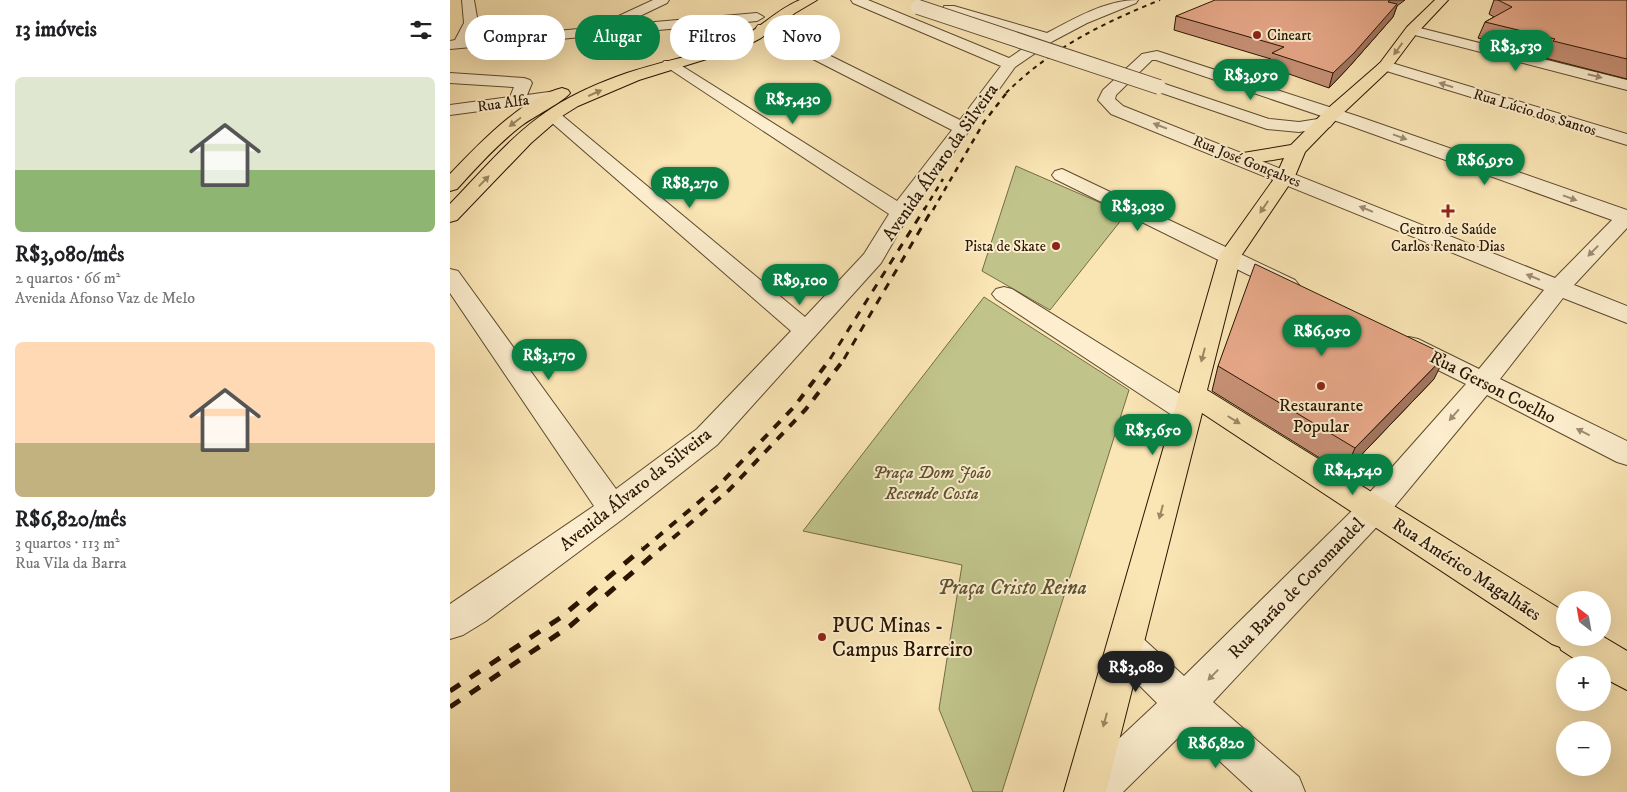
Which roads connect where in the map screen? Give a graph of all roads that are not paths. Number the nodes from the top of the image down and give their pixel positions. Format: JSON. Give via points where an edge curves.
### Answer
{"nodes":[{"id":1,"x":468,"y":0,"type":"edge"},
{"id":2,"x":632,"y":0,"type":"edge"},
{"id":3,"x":788,"y":0,"type":"edge"},
{"id":4,"x":811,"y":0,"type":"edge"},
{"id":5,"x":856,"y":0,"type":"edge"},
{"id":6,"x":1132,"y":0,"type":"edge"},
{"id":7,"x":1442,"y":0,"type":"edge"},
{"id":8,"x":975,"y":2,"type":"dead end"},
{"id":9,"x":657,"y":3,"type":"edge"},
{"id":10,"x":911,"y":5,"type":"edge"},
{"id":11,"x":632,"y":15,"type":"edge"},
{"id":12,"x":760,"y":22,"type":"junction"},
{"id":13,"x":912,"y":23,"type":"junction"},
{"id":14,"x":660,"y":28,"type":"edge"},
{"id":15,"x":1412,"y":30,"type":"junction"},
{"id":16,"x":575,"y":33,"type":"edge"},
{"id":17,"x":1048,"y":38,"type":"junction"},
{"id":18,"x":455,"y":45,"type":"edge"},
{"id":19,"x":669,"y":64,"type":"junction"},
{"id":20,"x":1010,"y":64,"type":"junction"},
{"id":21,"x":1385,"y":66,"type":"junction"},
{"id":22,"x":450,"y":78,"type":"edge"},
{"id":23,"x":1627,"y":84,"type":"edge"},
{"id":24,"x":1274,"y":95,"type":"junction"},
{"id":25,"x":517,"y":101,"type":"junction"},
{"id":26,"x":554,"y":106,"type":"junction"},
{"id":27,"x":1225,"y":109,"type":"junction"},
{"id":28,"x":450,"y":110,"type":"edge"},
{"id":29,"x":1328,"y":119,"type":"junction"},
{"id":30,"x":1267,"y":124,"type":"junction"},
{"id":31,"x":962,"y":128,"type":"junction"},
{"id":32,"x":1627,"y":140,"type":"edge"},
{"id":33,"x":1245,"y":146,"type":"junction"},
{"id":34,"x":1291,"y":163,"type":"junction"},
{"id":35,"x":1062,"y":175,"type":"dead end"},
{"id":36,"x":450,"y":185,"type":"edge"},
{"id":37,"x":900,"y":212,"type":"junction"},
{"id":38,"x":450,"y":216,"type":"edge"},
{"id":39,"x":1626,"y":217,"type":"edge"},
{"id":40,"x":1230,"y":256,"type":"junction"},
{"id":41,"x":450,"y":276,"type":"edge"},
{"id":42,"x":1559,"y":287,"type":"junction"},
{"id":43,"x":1004,"y":294,"type":"dead end"},
{"id":44,"x":1308,"y":295,"type":"edge"},
{"id":45,"x":1627,"y":315,"type":"edge"},
{"id":46,"x":805,"y":330,"type":"junction"},
{"id":47,"x":1387,"y":334,"type":"edge"},
{"id":48,"x":1483,"y":382,"type":"junction"},
{"id":49,"x":1190,"y":403,"type":"junction"},
{"id":50,"x":1627,"y":454,"type":"edge"},
{"id":51,"x":613,"y":509,"type":"junction"},
{"id":52,"x":1374,"y":509,"type":"junction"},
{"id":53,"x":450,"y":623,"type":"edge"},
{"id":54,"x":1556,"y":626,"type":"edge"},
{"id":55,"x":1125,"y":646,"type":"junction"},
{"id":56,"x":1586,"y":646,"type":"edge"},
{"id":57,"x":1627,"y":672,"type":"edge"},
{"id":58,"x":1184,"y":704,"type":"junction"},
{"id":59,"x":1085,"y":792,"type":"edge"},
{"id":60,"x":1093,"y":792,"type":"edge"},
{"id":61,"x":1284,"y":792,"type":"edge"}],
"edges":[{"from":1,"to":18,"type":"street","via":[[471,23]]},
{"from":2,"to":9,"type":"street"},
{"from":3,"to":12,"type":"main road"},
{"from":4,"to":12,"type":"main road"},
{"from":5,"to":13,"type":"street"},
{"from":6,"to":17,"type":"street","name":"Avenida Álvaro da Silveira"},
{"from":7,"to":15,"type":"main road"},
{"from":8,"to":17,"type":"street","via":[[949,9]]},
{"from":9,"to":11,"type":"street"},
{"from":10,"to":13,"type":"street","via":[[918,18]]},
{"from":10,"to":27,"type":"street","bridge":true},
{"from":12,"to":14,"type":"street"},
{"from":12,"to":19,"type":"main road","via":[[751,38],[737,45]]},
{"from":12,"to":26,"type":"main road","via":[[719,42],[610,73]]},
{"from":12,"to":31,"type":"street"},
{"from":13,"to":20,"type":"street"},
{"from":15,"to":21,"type":"main road","one_way":true},
{"from":15,"to":23,"type":"street","one_way":true},
{"from":16,"to":18,"type":"street"},
{"from":17,"to":20,"type":"street","name":"Avenida Álvaro da Silveira"},
{"from":26,"to":19,"type":"main road","one_way":true},
{"from":19,"to":37,"type":"street"},
{"from":20,"to":31,"type":"street","name":"Avenida Álvaro da Silveira"},
{"from":21,"to":29,"type":"main road"},
{"from":32,"to":21,"type":"street","name":"Rua Lúcio dos Santos","one_way":true},
{"from":22,"to":25,"type":"street","via":[[524,83]]},
{"from":24,"to":27,"type":"street","via":[[1282,103],[1282,108],[1274,113]]},
{"from":24,"to":29,"type":"street","name":"Rua José Gonçalves"},
{"from":33,"to":24,"type":"street","name":"Rua José Gonçalves","one_way":true,"via":[[1205,144],[1117,110],[1106,100],[1109,92],[1147,58],[1157,55]]},
{"from":25,"to":26,"type":"street","name":"Rua Alfa"},
{"from":25,"to":28,"type":"street","name":"Rua Alfa"},
{"from":26,"to":36,"type":"main road","one_way":true,"via":[[527,112],[502,131]]},
{"from":38,"to":26,"type":"main road","one_way":true},
{"from":26,"to":46,"type":"street"},
{"from":27,"to":30,"type":"street"},
{"from":27,"to":33,"type":"street","via":[[1251,124],[1254,132]]},
{"from":29,"to":30,"type":"street","via":[[1299,127]]},
{"from":29,"to":34,"type":"main road"},
{"from":29,"to":39,"type":"street","name":"Rua José Gonçalves","one_way":true},
{"from":30,"to":34,"type":"street","via":[[1283,135]]},
{"from":31,"to":37,"type":"street","name":"Avenida Álvaro da Silveira"},
{"from":33,"to":34,"type":"street","name":"Rua José Gonçalves"},
{"from":33,"to":34,"type":"main road"},
{"from":34,"to":40,"type":"main road","one_way":true},
{"from":42,"to":34,"type":"street","name":"Rua José Gonçalves","one_way":true},
{"from":35,"to":40,"type":"street"},
{"from":37,"to":46,"type":"street","name":"Avenida Álvaro da Silveira","via":[[873,258]]},
{"from":39,"to":42,"type":"street","name":"Rua Barão de Coromandel","one_way":true},
{"from":40,"to":44,"type":"street"},
{"from":40,"to":49,"type":"main road","one_way":true},
{"from":41,"to":51,"type":"street"},
{"from":42,"to":45,"type":"street","name":"Rua José Gonçalves"},
{"from":42,"to":48,"type":"street","name":"Rua Barão de Coromandel"},
{"from":43,"to":49,"type":"street","name":"Rua Américo Magalhães","via":[[1150,386]]},
{"from":46,"to":51,"type":"street","name":"Avenida Álvaro da Silveira","via":[[708,437]]},
{"from":47,"to":48,"type":"street","name":"Rua Gerson Coelho"},
{"from":50,"to":48,"type":"street","name":"Rua Gerson Coelho","one_way":true},
{"from":48,"to":52,"type":"street","name":"Rua Barão de Coromandel","one_way":true},
{"from":49,"to":52,"type":"main road","name":"Rua Américo Magalhães","one_way":true},
{"from":49,"to":55,"type":"main road","one_way":true},
{"from":51,"to":53,"type":"street","name":"Avenida Álvaro da Silveira","via":[[473,610]]},
{"from":52,"to":54,"type":"main road","name":"Rua Américo Magalhães"},
{"from":52,"to":58,"type":"street","name":"Rua Barão de Coromandel","one_way":true},
{"from":55,"to":58,"type":"street"},
{"from":55,"to":59,"type":"main road","one_way":true},
{"from":56,"to":57,"type":"main road"},
{"from":58,"to":60,"type":"street","name":"Rua Barão de Coromandel"},
{"from":58,"to":61,"type":"street"}]}
